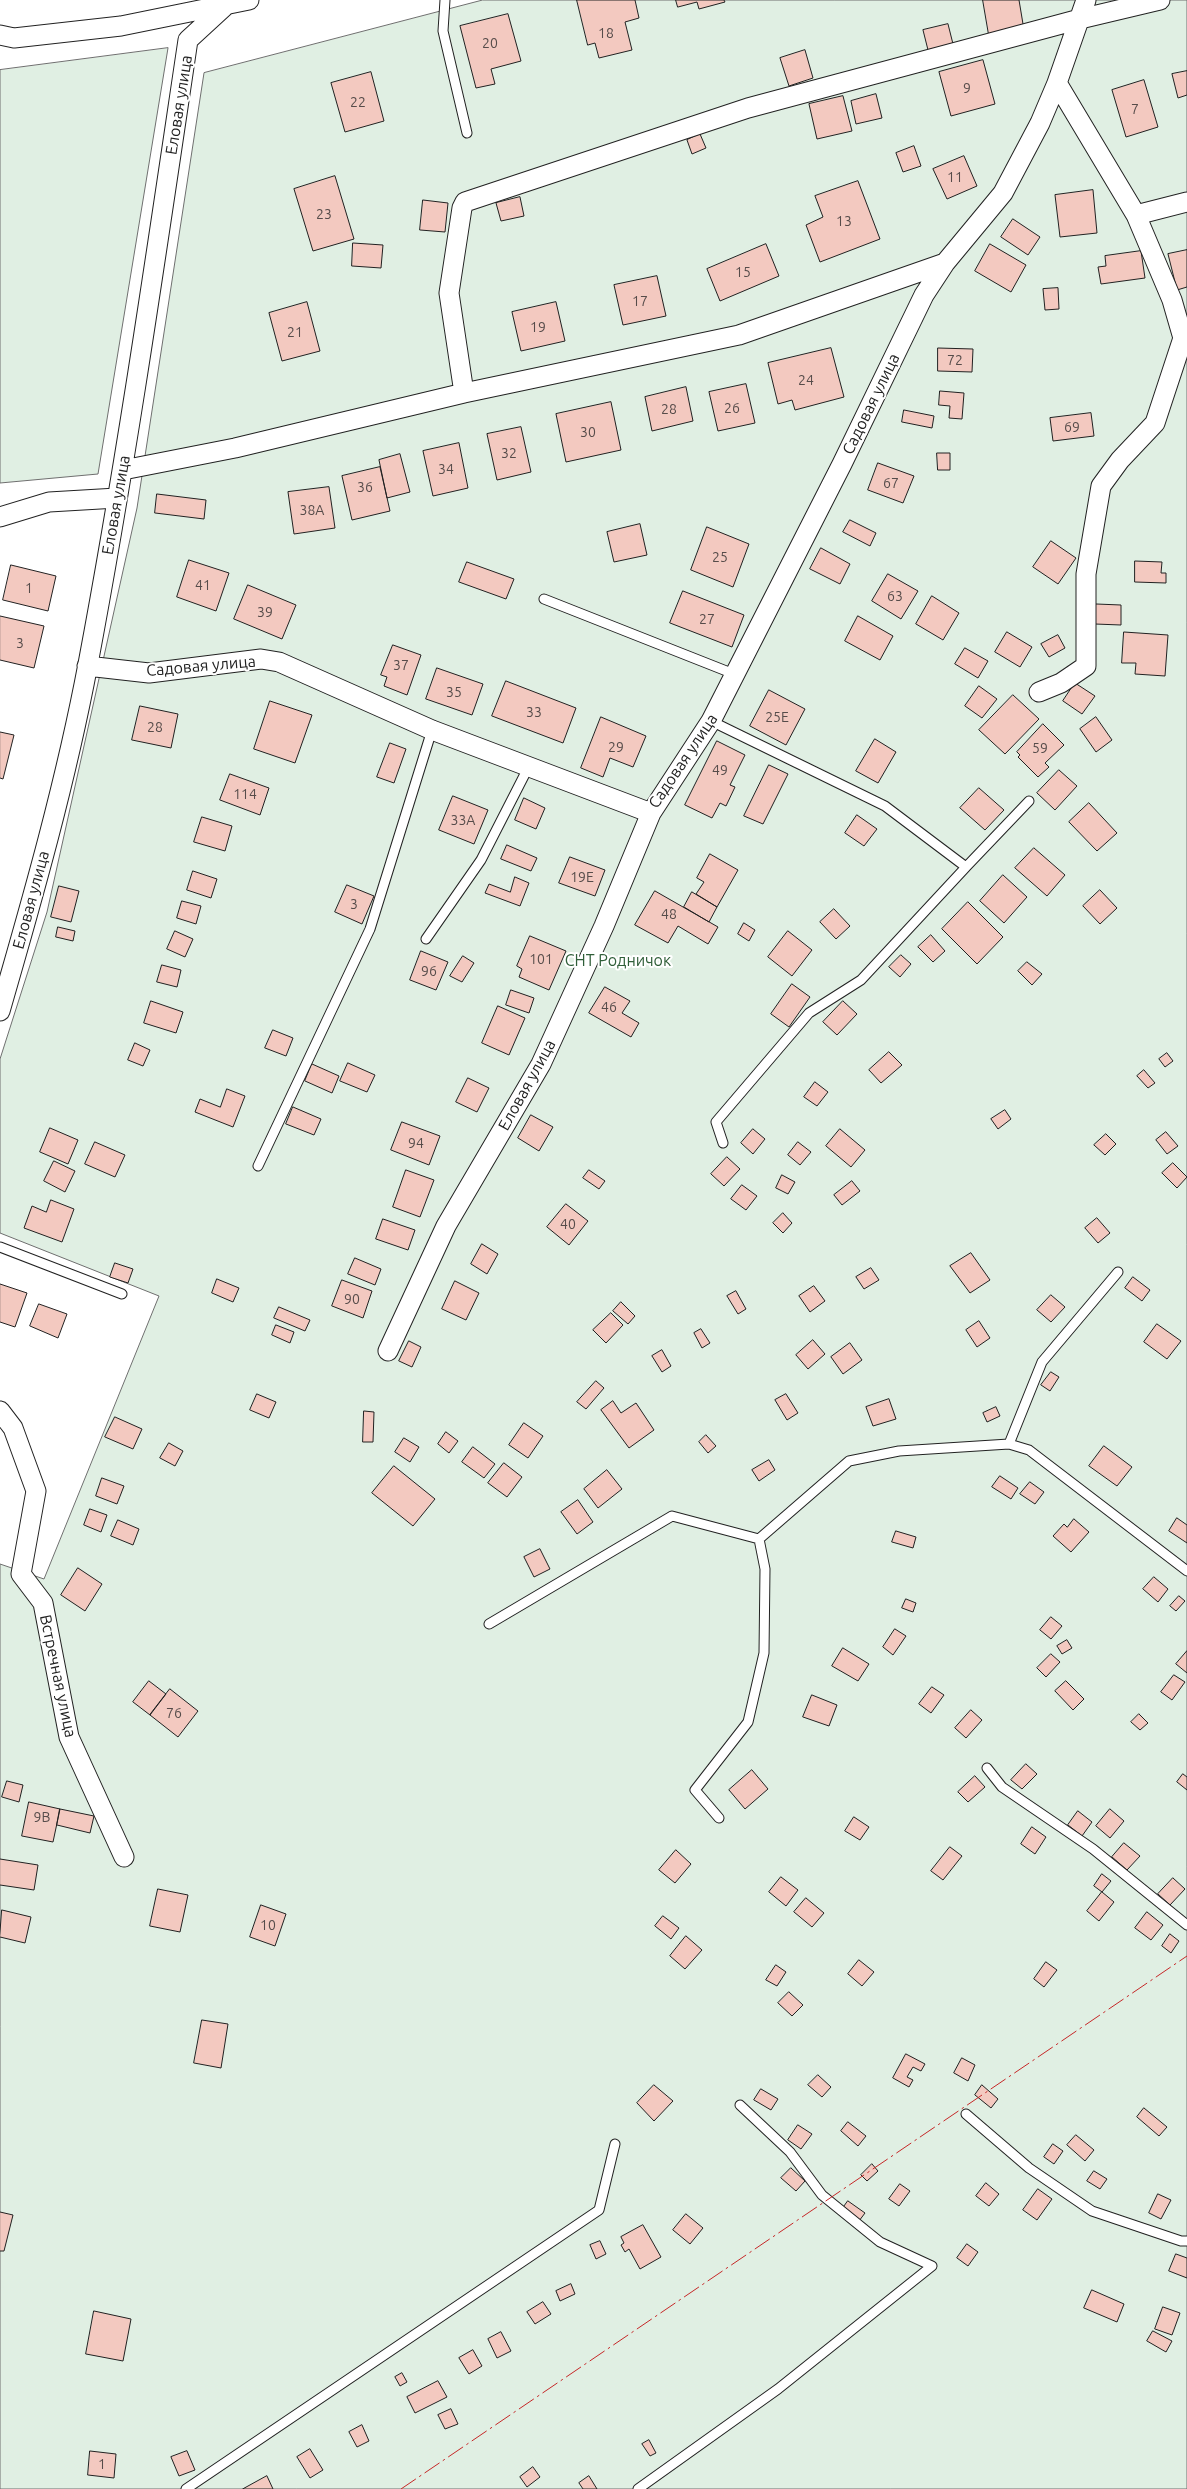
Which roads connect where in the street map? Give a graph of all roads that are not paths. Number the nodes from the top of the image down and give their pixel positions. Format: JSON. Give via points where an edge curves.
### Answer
{"nodes":[{"id":1,"x":249,"y":0,"type":"edge"},
{"id":2,"x":445,"y":0,"type":"edge"},
{"id":3,"x":1086,"y":0,"type":"edge"},
{"id":4,"x":1160,"y":0,"type":"edge"},
{"id":5,"x":225,"y":6,"type":"junction"},
{"id":6,"x":1080,"y":19,"type":"junction"},
{"id":7,"x":0,"y":35,"type":"edge"},
{"id":8,"x":1057,"y":83,"type":"junction"},
{"id":9,"x":467,"y":133,"type":"dead end"},
{"id":10,"x":1187,"y":202,"type":"edge"},
{"id":11,"x":1136,"y":215,"type":"junction"},
{"id":12,"x":945,"y":263,"type":"junction"},
{"id":13,"x":464,"y":393,"type":"junction"},
{"id":14,"x":123,"y":470,"type":"junction"},
{"id":15,"x":117,"y":498,"type":"junction"},
{"id":16,"x":0,"y":517,"type":"edge"},
{"id":17,"x":544,"y":599,"type":"dead end"},
{"id":18,"x":88,"y":666,"type":"junction"},
{"id":19,"x":734,"y":674,"type":"junction"},
{"id":20,"x":1039,"y":692,"type":"dead end"},
{"id":21,"x":711,"y":721,"type":"junction"},
{"id":22,"x":432,"y":730,"type":"junction"},
{"id":23,"x":528,"y":768,"type":"junction"},
{"id":24,"x":1029,"y":801,"type":"dead end"},
{"id":25,"x":651,"y":813,"type":"junction"},
{"id":26,"x":966,"y":867,"type":"junction"},
{"id":27,"x":426,"y":939,"type":"dead end"},
{"id":28,"x":0,"y":1011,"type":"edge"},
{"id":29,"x":723,"y":1143,"type":"dead end"},
{"id":30,"x":258,"y":1166,"type":"dead end"},
{"id":31,"x":0,"y":1247,"type":"edge"},
{"id":32,"x":1118,"y":1272,"type":"dead end"},
{"id":33,"x":122,"y":1294,"type":"dead end"},
{"id":34,"x":388,"y":1351,"type":"dead end"},
{"id":35,"x":0,"y":1411,"type":"edge"},
{"id":36,"x":1009,"y":1444,"type":"junction"},
{"id":37,"x":759,"y":1539,"type":"junction"},
{"id":38,"x":1187,"y":1571,"type":"edge"},
{"id":39,"x":489,"y":1624,"type":"dead end"},
{"id":40,"x":987,"y":1768,"type":"dead end"},
{"id":41,"x":719,"y":1818,"type":"dead end"},
{"id":42,"x":124,"y":1857,"type":"dead end"},
{"id":43,"x":1187,"y":1925,"type":"edge"},
{"id":44,"x":740,"y":2105,"type":"dead end"},
{"id":45,"x":966,"y":2114,"type":"dead end"},
{"id":46,"x":615,"y":2144,"type":"dead end"},
{"id":47,"x":1187,"y":2241,"type":"edge"},
{"id":48,"x":186,"y":2489,"type":"edge"},
{"id":49,"x":638,"y":2489,"type":"edge"}],
"edges":[{"from":1,"to":5,"type":"street"},
{"from":2,"to":9,"type":"lane","via":[[443,31]]},
{"from":3,"to":6,"type":"street","name":"Садовая улица"},
{"from":4,"to":6,"type":"street"},
{"from":5,"to":7,"type":"street","via":[[121,26],[14,38]]},
{"from":5,"to":14,"type":"street","name":"Еловая улица","via":[[188,40]]},
{"from":6,"to":8,"type":"street","name":"Садовая улица"},
{"from":6,"to":13,"type":"street","via":[[748,108],[465,202],[449,293]]},
{"from":8,"to":11,"type":"street"},
{"from":8,"to":12,"type":"street","name":"Садовая улица","via":[[1003,193]]},
{"from":10,"to":11,"type":"street"},
{"from":11,"to":20,"type":"street","via":[[1172,300],[1182,338],[1155,423],[1101,486],[1086,574],[1086,666],[1061,683]]},
{"from":12,"to":13,"type":"street","via":[[739,335]]},
{"from":12,"to":19,"type":"street","name":"Садовая улица","via":[[924,294],[842,464]]},
{"from":13,"to":14,"type":"street","via":[[235,448]]},
{"from":14,"to":15,"type":"street","name":"Еловая улица"},
{"from":15,"to":16,"type":"street","via":[[49,502]]},
{"from":15,"to":18,"type":"street","name":"Еловая улица"},
{"from":17,"to":19,"type":"lane"},
{"from":18,"to":22,"type":"street","name":"Садовая улица","via":[[149,673],[261,659],[279,662]]},
{"from":18,"to":28,"type":"street","name":"Еловая улица","via":[[40,875]]},
{"from":19,"to":21,"type":"street","name":"Садовая улица"},
{"from":21,"to":25,"type":"street","name":"Садовая улица"},
{"from":21,"to":26,"type":"lane","via":[[885,806]]},
{"from":22,"to":23,"type":"street","name":"Садовая улица"},
{"from":22,"to":30,"type":"lane","via":[[370,929]]},
{"from":23,"to":25,"type":"street","name":"Садовая улица"},
{"from":23,"to":27,"type":"lane","via":[[481,860]]},
{"from":24,"to":26,"type":"lane"},
{"from":25,"to":34,"type":"street","name":"Еловая улица","via":[[541,1064],[446,1226]]},
{"from":26,"to":29,"type":"lane","via":[[861,980],[809,1013],[716,1122]]},
{"from":31,"to":33,"type":"lane"},
{"from":32,"to":36,"type":"lane","via":[[1042,1362]]},
{"from":35,"to":42,"type":"street","name":"Встречная улица","via":[[13,1428],[36,1491],[21,1574],[43,1602],[69,1737]]},
{"from":36,"to":37,"type":"lane","via":[[899,1451],[849,1461]]},
{"from":36,"to":38,"type":"lane","via":[[1030,1450]]},
{"from":37,"to":39,"type":"lane","via":[[672,1516]]},
{"from":37,"to":41,"type":"lane","via":[[765,1569],[764,1653],[748,1722],[695,1790]]},
{"from":40,"to":43,"type":"lane","via":[[1002,1787],[1093,1849]]},
{"from":44,"to":49,"type":"lane","via":[[790,2152],[822,2195],[880,2242],[932,2266],[778,2388]]},
{"from":45,"to":47,"type":"lane","via":[[1029,2168],[1092,2211]]},
{"from":46,"to":48,"type":"lane","via":[[599,2210]]}]}
